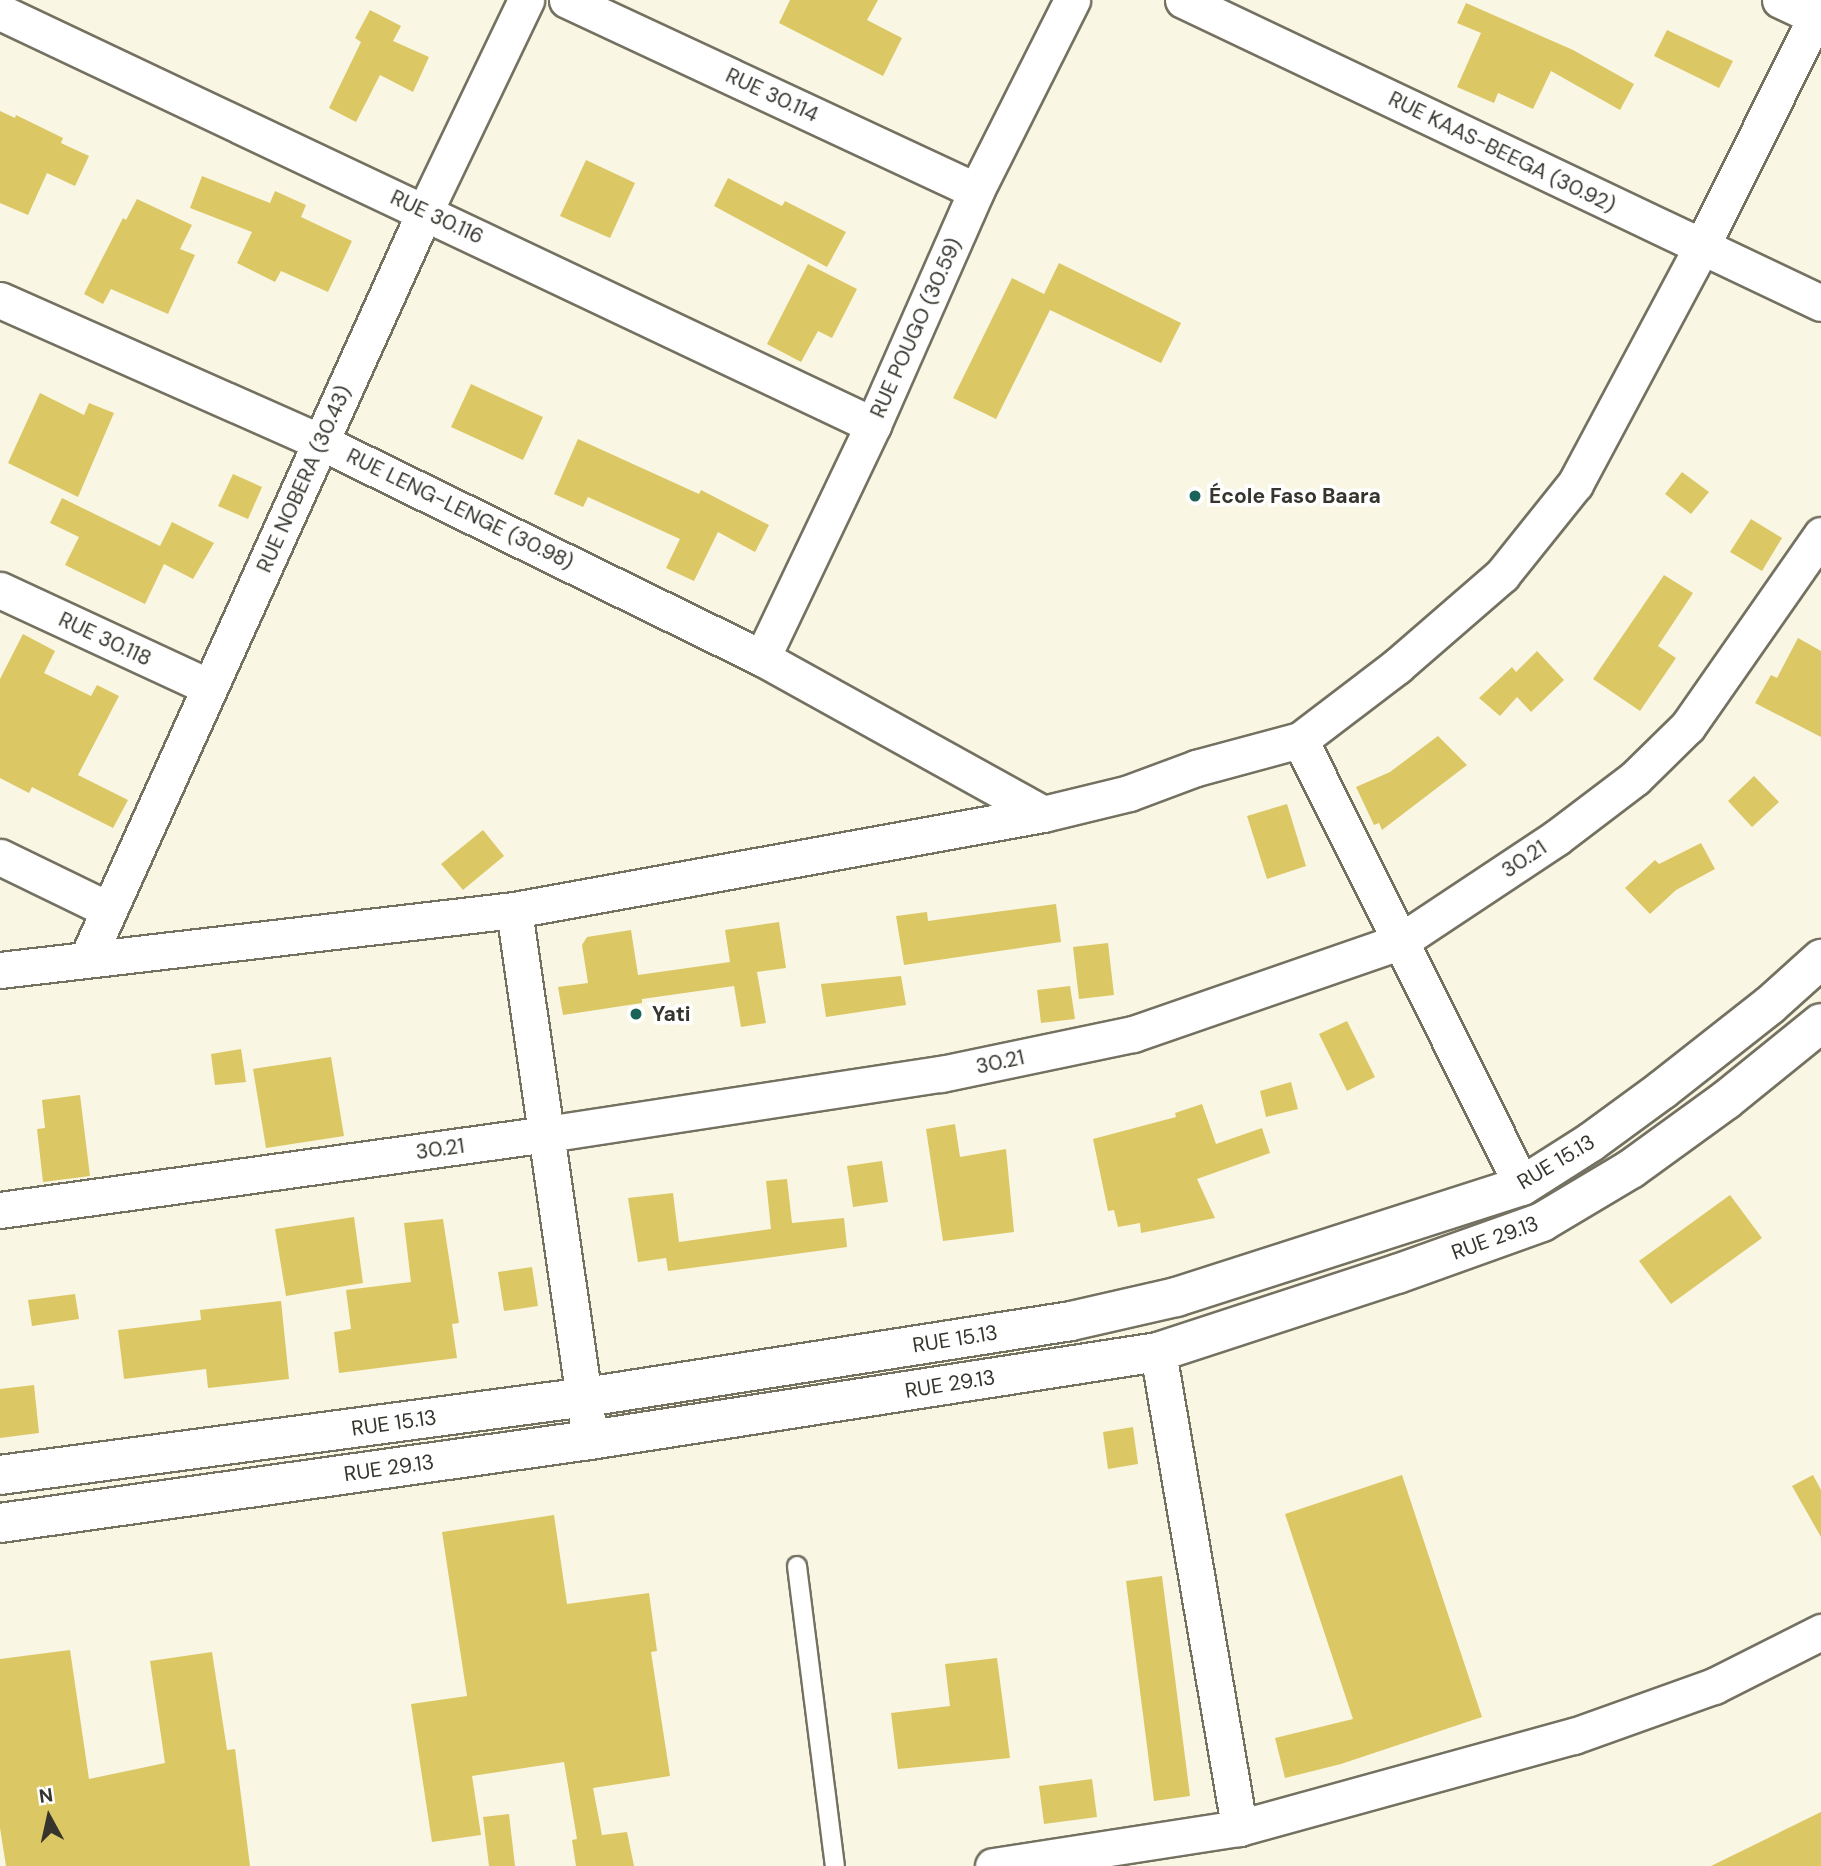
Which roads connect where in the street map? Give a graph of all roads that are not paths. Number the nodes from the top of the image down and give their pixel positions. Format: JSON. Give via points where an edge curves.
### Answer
{"nodes":[{"id":1,"x":526,"y":0,"type":"edge"},
{"id":2,"x":567,"y":0,"type":"edge"},
{"id":3,"x":1072,"y":0,"type":"edge"},
{"id":4,"x":1183,"y":0,"type":"edge"},
{"id":5,"x":1780,"y":0,"type":"edge"},
{"id":6,"x":1819,"y":11,"type":"edge"},
{"id":7,"x":0,"y":12,"type":"edge"},
{"id":8,"x":976,"y":191,"type":"junction"},
{"id":9,"x":425,"y":211,"type":"junction"},
{"id":10,"x":1701,"y":248,"type":"junction"},
{"id":11,"x":0,"y":300,"type":"edge"},
{"id":12,"x":1821,"y":303,"type":"edge"},
{"id":13,"x":873,"y":425,"type":"junction"},
{"id":14,"x":321,"y":442,"type":"junction"},
{"id":15,"x":1821,"y":535,"type":"edge"},
{"id":16,"x":0,"y":590,"type":"edge"},
{"id":17,"x":762,"y":658,"type":"junction"},
{"id":18,"x":209,"y":687,"type":"junction"},
{"id":19,"x":1300,"y":740,"type":"junction"},
{"id":20,"x":1043,"y":814,"type":"junction"},
{"id":21,"x":0,"y":857,"type":"edge"},
{"id":22,"x":109,"y":910,"type":"junction"},
{"id":23,"x":514,"y":910,"type":"junction"},
{"id":24,"x":1401,"y":940,"type":"junction"},
{"id":25,"x":87,"y":959,"type":"junction"},
{"id":26,"x":1821,"y":960,"type":"edge"},
{"id":27,"x":0,"y":970,"type":"edge"},
{"id":28,"x":1821,"y":1023,"type":"edge"},
{"id":29,"x":547,"y":1134,"type":"junction"},
{"id":30,"x":1522,"y":1185,"type":"junction"},
{"id":31,"x":0,"y":1210,"type":"edge"},
{"id":32,"x":1158,"y":1352,"type":"junction"},
{"id":33,"x":586,"y":1397,"type":"junction"},
{"id":34,"x":590,"y":1440,"type":"junction"},
{"id":35,"x":0,"y":1475,"type":"edge"},
{"id":36,"x":0,"y":1522,"type":"edge"},
{"id":37,"x":797,"y":1566,"type":"dead end"},
{"id":38,"x":1821,"y":1632,"type":"edge"},
{"id":39,"x":1239,"y":1829,"type":"junction"},
{"id":40,"x":835,"y":1866,"type":"edge"},
{"id":41,"x":993,"y":1866,"type":"edge"}],
"edges":[{"from":1,"to":9,"type":"street","name":"RUE NOBERA (30.43)"},
{"from":2,"to":8,"type":"street","name":"RUE 30.114"},
{"from":3,"to":8,"type":"street","name":"RUE POUGO (30.59)"},
{"from":4,"to":10,"type":"street","name":"RUE KAAS-BEEGA (30.92)"},
{"from":5,"to":6,"type":"street"},
{"from":6,"to":10,"type":"street"},
{"from":7,"to":9,"type":"street","name":"RUE 30.116"},
{"from":8,"to":13,"type":"street","name":"RUE POUGO (30.59)"},
{"from":9,"to":13,"type":"street","name":"RUE 30.116"},
{"from":9,"to":14,"type":"street","name":"RUE NOBERA (30.43)"},
{"from":10,"to":12,"type":"street","name":"RUE KAAS-BEEGA (30.92)"},
{"from":10,"to":19,"type":"street","via":[[1575,484],[1510,565],[1397,666]]},
{"from":11,"to":14,"type":"street","name":"RUE LENG-LENGE (30.98)"},
{"from":13,"to":17,"type":"street","name":"RUE POUGO (30.59)"},
{"from":14,"to":17,"type":"street","name":"RUE LENG-LENGE (30.98)"},
{"from":14,"to":18,"type":"street","name":"RUE NOBERA (30.43)"},
{"from":15,"to":24,"type":"street","name":"30.21","number":"30.21","via":[[1688,726],[1635,778],[1556,838]]},
{"from":16,"to":18,"type":"street","name":"RUE 30.118"},
{"from":17,"to":20,"type":"street","name":"RUE LENG-LENGE (30.98)"},
{"from":18,"to":22,"type":"street","name":"RUE NOBERA (30.43)"},
{"from":19,"to":20,"type":"street","via":[[1196,768],[1129,793]]},
{"from":19,"to":24,"type":"street"},
{"from":20,"to":23,"type":"street"},
{"from":21,"to":22,"type":"street"},
{"from":22,"to":25,"type":"street","name":"RUE NOBERA (30.43)"},
{"from":23,"to":25,"type":"street"},
{"from":23,"to":29,"type":"street"},
{"from":24,"to":29,"type":"street","name":"30.21","number":"30.21","via":[[1133,1034],[942,1074]]},
{"from":24,"to":30,"type":"street"},
{"from":25,"to":27,"type":"street"},
{"from":26,"to":30,"type":"main road","name":"RUE 15.13","via":[[1662,1090]]},
{"from":28,"to":32,"type":"main road","name":"RUE 29.13","via":[[1631,1169],[1542,1222]]},
{"from":29,"to":31,"type":"street","name":"30.21","number":"30.21"},
{"from":29,"to":33,"type":"street"},
{"from":30,"to":33,"type":"main road","name":"RUE 15.13","via":[[1176,1297],[1071,1321]]},
{"from":32,"to":34,"type":"main road","name":"RUE 29.13"},
{"from":32,"to":39,"type":"street"},
{"from":33,"to":34,"type":"street"},
{"from":33,"to":35,"type":"main road","name":"RUE 15.13"},
{"from":34,"to":36,"type":"main road","name":"RUE 29.13"},
{"from":37,"to":40,"type":"lane"},
{"from":38,"to":39,"type":"street","via":[[1714,1686],[1573,1736]]},
{"from":39,"to":41,"type":"street"}]}
